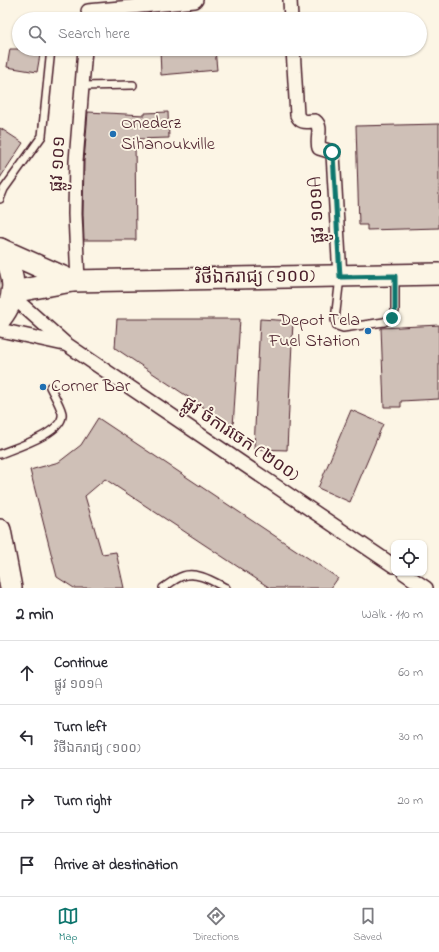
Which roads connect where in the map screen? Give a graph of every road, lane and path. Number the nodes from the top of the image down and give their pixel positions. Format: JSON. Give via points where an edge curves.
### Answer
{"nodes":[{"id":1,"x":196,"y":0,"type":"edge"},
{"id":2,"x":290,"y":0,"type":"edge"},
{"id":3,"x":88,"y":10,"type":"edge"},
{"id":4,"x":291,"y":12,"type":"edge"},
{"id":5,"x":50,"y":56,"type":"edge"},
{"id":6,"x":84,"y":56,"type":"edge"},
{"id":7,"x":293,"y":56,"type":"edge"},
{"id":8,"x":133,"y":85,"type":"dead end"},
{"id":9,"x":82,"y":86,"type":"junction"},
{"id":10,"x":0,"y":199,"type":"edge"},
{"id":11,"x":0,"y":249,"type":"edge"},
{"id":12,"x":439,"y":274,"type":"edge"},
{"id":13,"x":395,"y":276,"type":"junction"},
{"id":14,"x":340,"y":277,"type":"junction"},
{"id":15,"x":75,"y":281,"type":"junction"},
{"id":16,"x":12,"y":294,"type":"junction"},
{"id":17,"x":0,"y":319,"type":"edge"},
{"id":18,"x":0,"y":330,"type":"edge"},
{"id":19,"x":66,"y":344,"type":"junction"},
{"id":20,"x":50,"y":387,"type":"dead end"},
{"id":21,"x":0,"y":454,"type":"edge"},
{"id":22,"x":0,"y":530,"type":"edge"},
{"id":23,"x":391,"y":564,"type":"edge"},
{"id":24,"x":408,"y":576,"type":"edge"},
{"id":25,"x":11,"y":588,"type":"edge"},
{"id":26,"x":163,"y":588,"type":"edge"},
{"id":27,"x":226,"y":588,"type":"edge"},
{"id":28,"x":426,"y":588,"type":"edge"}],
"edges":[{"from":1,"to":3,"type":"street"},
{"from":2,"to":4,"type":"street"},
{"from":5,"to":10,"type":"lane","via":[[42,136],[4,189]]},
{"from":6,"to":9,"type":"street","name":"ផ្លូវ ១០១"},
{"from":7,"to":14,"type":"street","name":"ផ្លូវ ១០១A","via":[[299,120],[318,123],[318,145],[333,154]]},
{"from":8,"to":9,"type":"lane"},
{"from":9,"to":15,"type":"street","name":"ផ្លូវ ១០១","via":[[76,176]]},
{"from":11,"to":15,"type":"main road"},
{"from":11,"to":16,"type":"main road","via":[[8,262],[12,277]]},
{"from":12,"to":13,"type":"main road","name":"វិថីឯករាជ្យ (១០០)"},
{"from":13,"to":14,"type":"main road","name":"វិថីឯករាជ្យ (១០០)"},
{"from":13,"to":14,"type":"lane","via":[[395,312],[392,318],[384,322],[343,328],[337,326],[335,320]]},
{"from":14,"to":15,"type":"main road","name":"វិថីឯករាជ្យ (១០០)"},
{"from":15,"to":16,"type":"main road","name":"វិថីឯករាជ្យ (១០០)"},
{"from":16,"to":17,"type":"main road","via":[[9,305]]},
{"from":16,"to":19,"type":"street","name":"ផ្លូវ ចំការចេក (២០០)"},
{"from":18,"to":19,"type":"street","name":"ផ្លូវ ចំការចេក (២០០)"},
{"from":19,"to":23,"type":"street","name":"ផ្លូវ ចំការចេក (២០០)"},
{"from":20,"to":21,"type":"lane","via":[[62,413],[59,423],[50,433]]},
{"from":22,"to":25,"type":"main road"},
{"from":24,"to":28,"type":"street"},
{"from":26,"to":27,"type":"lane","via":[[183,576],[193,575]]}]}
